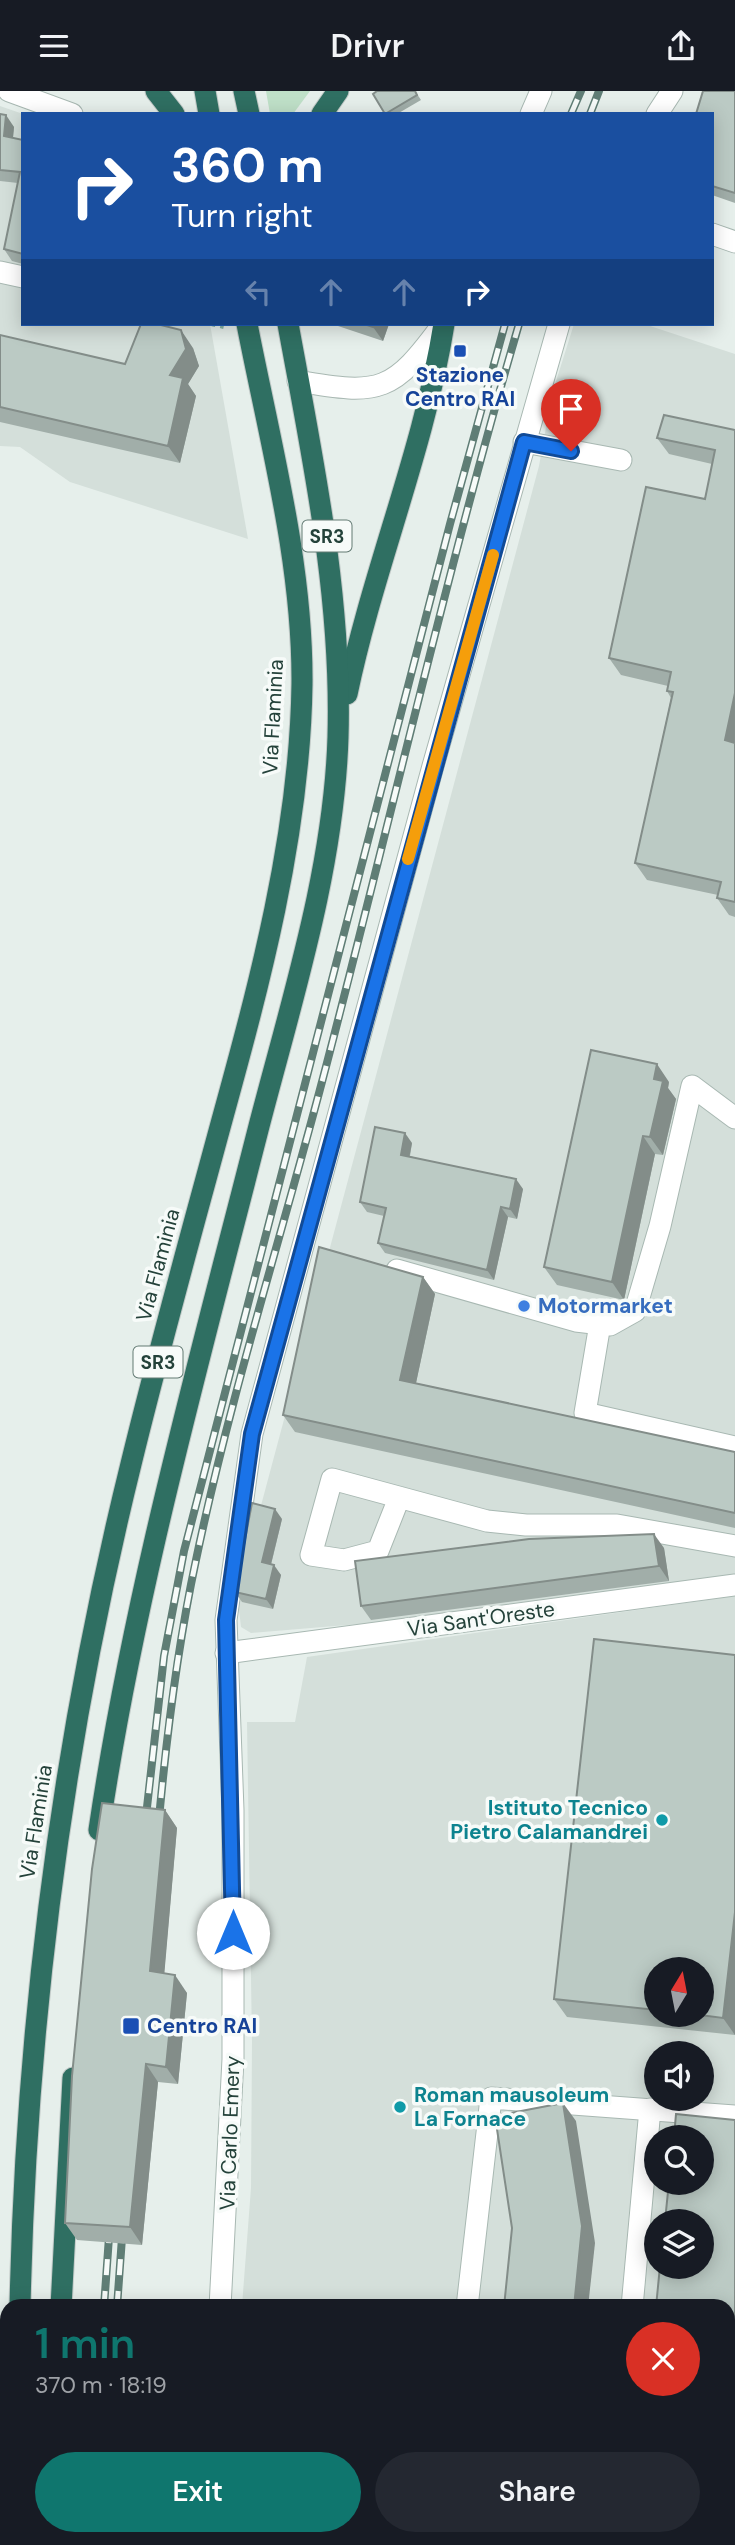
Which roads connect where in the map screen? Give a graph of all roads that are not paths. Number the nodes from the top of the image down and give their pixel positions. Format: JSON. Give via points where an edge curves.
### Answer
{"nodes":[{"id":1,"x":9,"y":91,"type":"edge"},
{"id":2,"x":156,"y":91,"type":"edge"},
{"id":3,"x":205,"y":91,"type":"edge"},
{"id":4,"x":244,"y":91,"type":"edge"},
{"id":5,"x":338,"y":91,"type":"edge"},
{"id":6,"x":541,"y":91,"type":"edge"},
{"id":7,"x":672,"y":91,"type":"edge"},
{"id":8,"x":67,"y":112,"type":"edge"},
{"id":9,"x":172,"y":112,"type":"edge"},
{"id":10,"x":209,"y":112,"type":"edge"},
{"id":11,"x":248,"y":112,"type":"edge"},
{"id":12,"x":323,"y":112,"type":"edge"},
{"id":13,"x":532,"y":112,"type":"edge"},
{"id":14,"x":658,"y":112,"type":"edge"},
{"id":15,"x":714,"y":234,"type":"edge"},
{"id":16,"x":735,"y":242,"type":"edge"},
{"id":17,"x":0,"y":272,"type":"edge"},
{"id":18,"x":21,"y":277,"type":"edge"},
{"id":19,"x":247,"y":326,"type":"edge"},
{"id":20,"x":442,"y":326,"type":"edge"},
{"id":21,"x":443,"y":326,"type":"edge"},
{"id":22,"x":558,"y":326,"type":"edge"},
{"id":23,"x":290,"y":328,"type":"edge"},
{"id":24,"x":298,"y":381,"type":"junction"},
{"id":25,"x":524,"y":442,"type":"junction"},
{"id":26,"x":621,"y":460,"type":"dead end"},
{"id":27,"x":338,"y":737,"type":"junction"},
{"id":28,"x":735,"y":1118,"type":"edge"},
{"id":29,"x":304,"y":1243,"type":"junction"},
{"id":30,"x":330,"y":1251,"type":"edge"},
{"id":31,"x":382,"y":1265,"type":"edge"},
{"id":32,"x":600,"y":1324,"type":"junction"},
{"id":33,"x":735,"y":1447,"type":"edge"},
{"id":34,"x":399,"y":1498,"type":"junction"},
{"id":35,"x":735,"y":1546,"type":"edge"},
{"id":36,"x":735,"y":1585,"type":"edge"},
{"id":37,"x":226,"y":1653,"type":"junction"},
{"id":38,"x":97,"y":1848,"type":"edge"},
{"id":39,"x":75,"y":2060,"type":"edge"},
{"id":40,"x":644,"y":2109,"type":"edge"},
{"id":41,"x":650,"y":2111,"type":"edge"},
{"id":42,"x":674,"y":2111,"type":"edge"},
{"id":43,"x":735,"y":2116,"type":"edge"},
{"id":44,"x":20,"y":2299,"type":"edge"},
{"id":45,"x":61,"y":2299,"type":"edge"},
{"id":46,"x":220,"y":2299,"type":"edge"},
{"id":47,"x":468,"y":2299,"type":"edge"},
{"id":48,"x":633,"y":2299,"type":"edge"}],
"edges":[{"from":1,"to":8,"type":"street"},
{"from":2,"to":9,"type":"highway"},
{"from":3,"to":10,"type":"highway"},
{"from":4,"to":11,"type":"highway"},
{"from":5,"to":12,"type":"highway"},
{"from":6,"to":13,"type":"street"},
{"from":7,"to":14,"type":"street"},
{"from":15,"to":16,"type":"street"},
{"from":17,"to":18,"type":"street"},
{"from":19,"to":44,"type":"highway","name":"Via Flaminia","number":"SR3","via":[[299,612],[302,689],[294,779],[281,869],[248,1027],[131,1465],[85,1674],[52,1878],[41,1982]]},
{"from":20,"to":24,"type":"street","via":[[410,368],[383,386],[343,389]]},
{"from":21,"to":27,"type":"highway","via":[[431,393],[368,606]]},
{"from":22,"to":25,"type":"street","name":"Via Carlo Emery"},
{"from":23,"to":24,"type":"highway","number":"SR3"},
{"from":24,"to":27,"type":"highway","number":"SR3","via":[[332,575]]},
{"from":25,"to":26,"type":"street"},
{"from":25,"to":29,"type":"street","name":"Via Carlo Emery"},
{"from":27,"to":38,"type":"highway","number":"SR3","via":[[330,815],[310,926],[148,1565],[124,1677]]},
{"from":28,"to":32,"type":"street","via":[[692,1086],[635,1311],[610,1325]]},
{"from":29,"to":30,"type":"street"},
{"from":29,"to":37,"type":"street","name":"Via Carlo Emery","via":[[252,1434],[226,1620]]},
{"from":31,"to":32,"type":"street"},
{"from":32,"to":33,"type":"street","via":[[585,1413]]},
{"from":34,"to":34,"type":"street","via":[[332,1479],[311,1555],[344,1560],[378,1551]]},
{"from":34,"to":35,"type":"street","via":[[487,1521],[618,1525]]},
{"from":36,"to":37,"type":"street","name":"Via Sant'Oreste"},
{"from":37,"to":46,"type":"street","name":"Via Carlo Emery","via":[[233,1810],[233,2059]]},
{"from":39,"to":45,"type":"highway"},
{"from":40,"to":47,"type":"street","via":[[491,2098]]},
{"from":41,"to":48,"type":"street"},
{"from":42,"to":43,"type":"street"}]}
